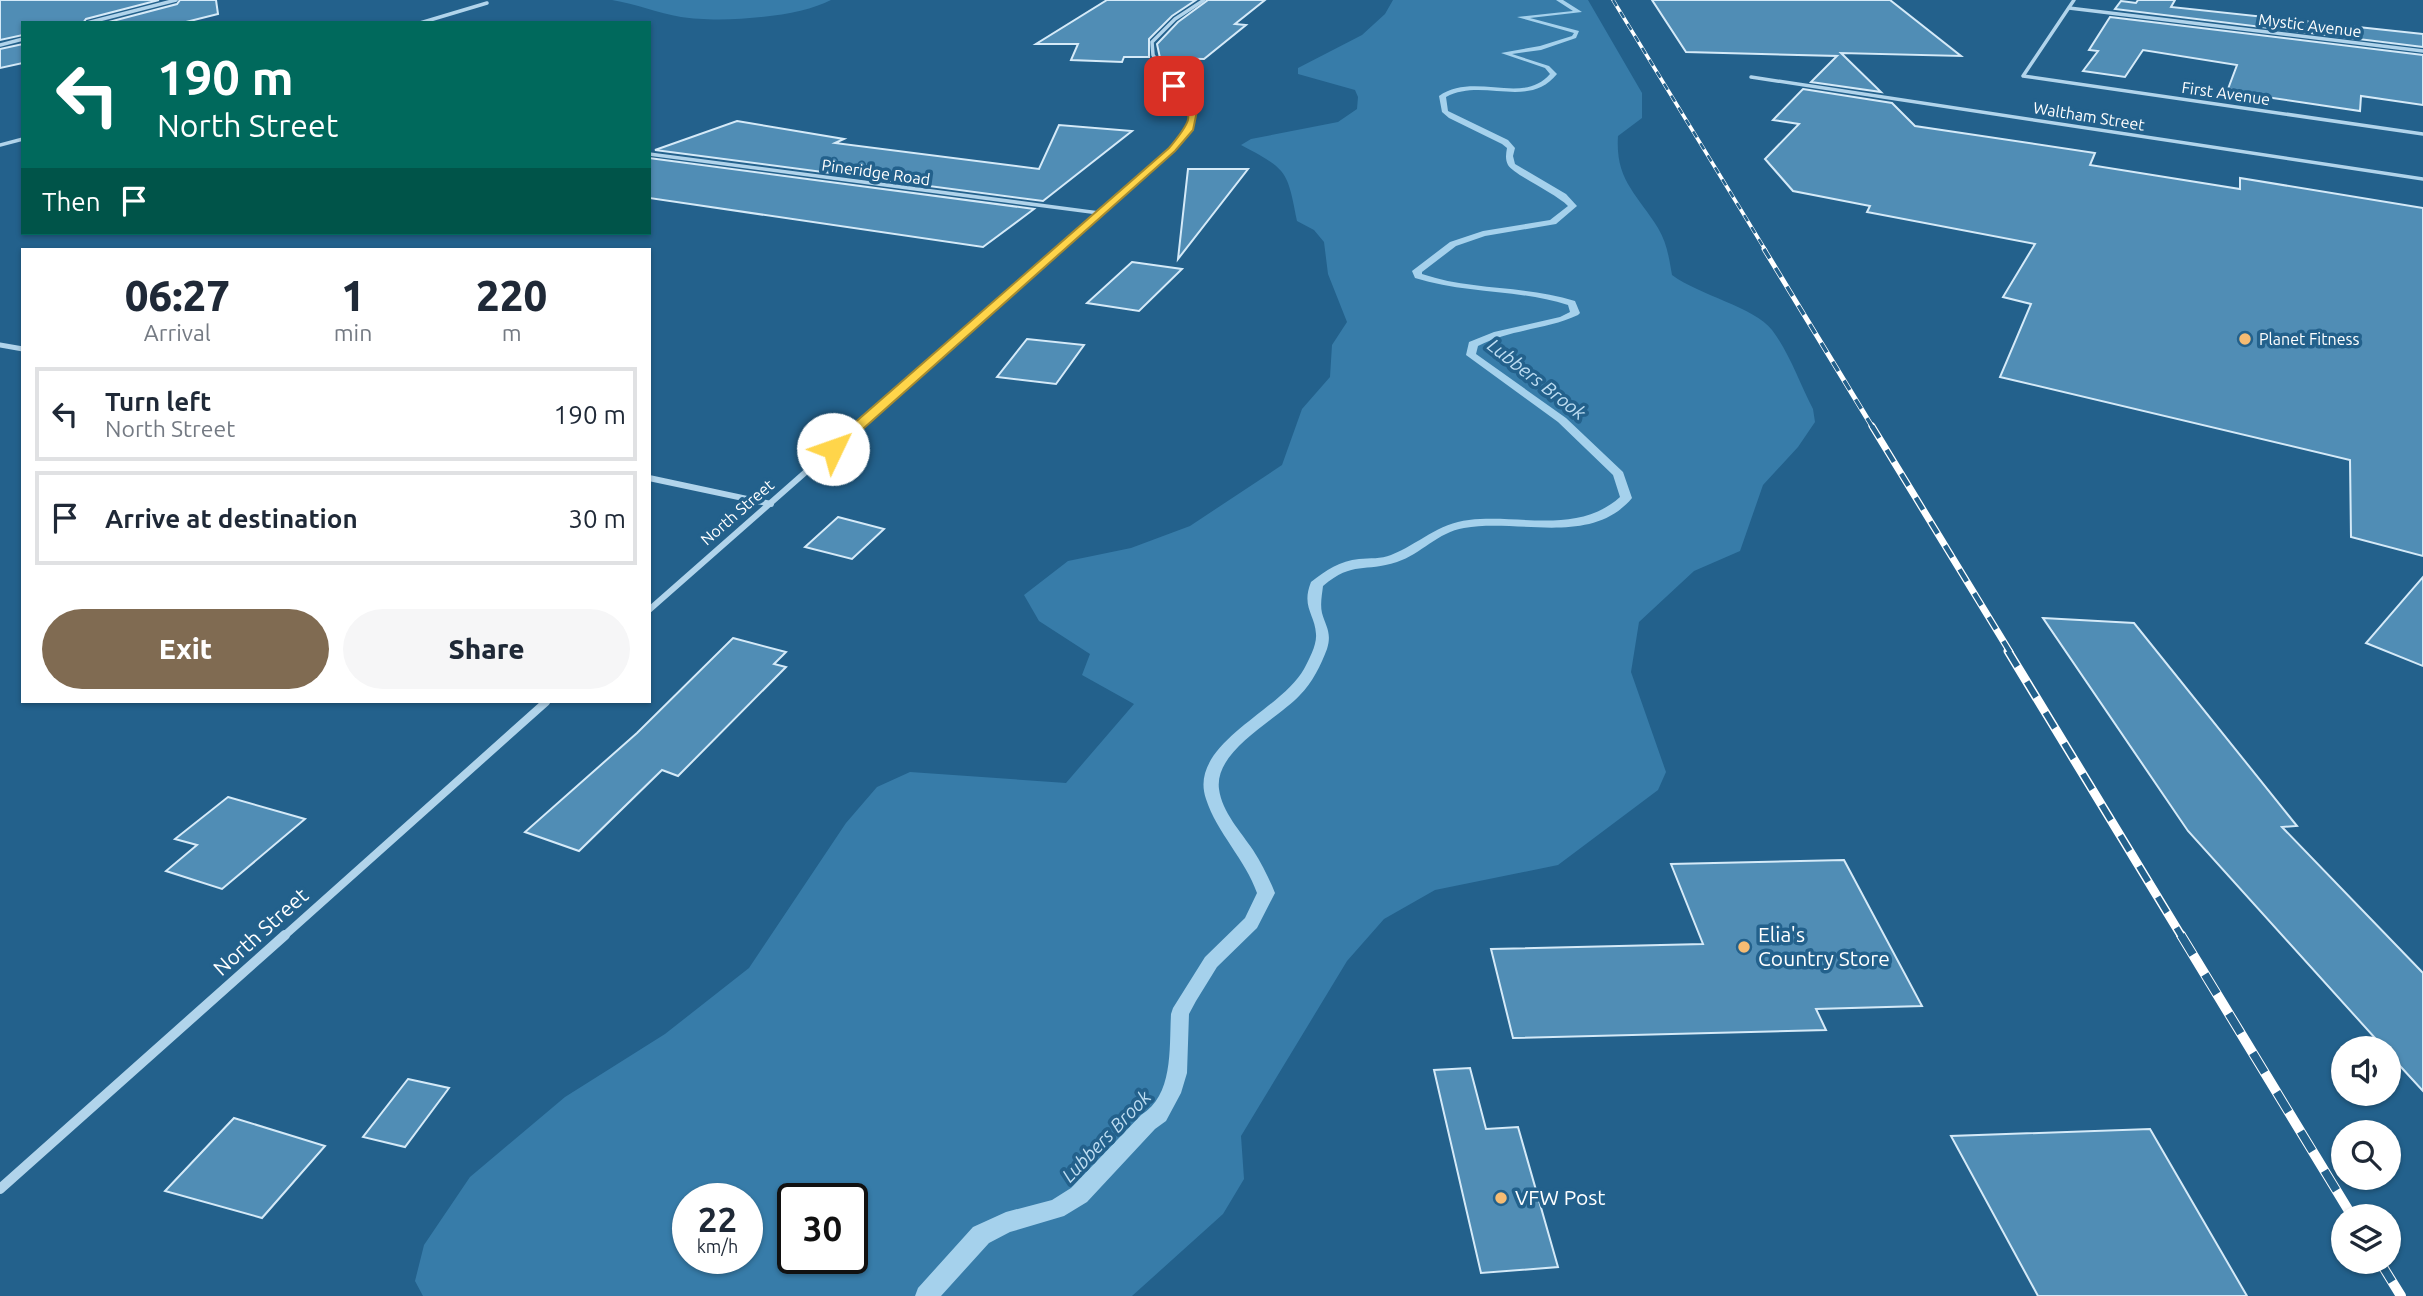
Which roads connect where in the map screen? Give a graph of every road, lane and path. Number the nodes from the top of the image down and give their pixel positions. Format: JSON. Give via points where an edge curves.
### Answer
{"nodes":[{"id":1,"x":176,"y":0,"type":"edge"},
{"id":2,"x":1204,"y":0,"type":"edge"},
{"id":3,"x":2074,"y":0,"type":"edge"},
{"id":4,"x":487,"y":3,"type":"dead end"},
{"id":5,"x":2069,"y":8,"type":"junction"},
{"id":6,"x":95,"y":21,"type":"edge"},
{"id":7,"x":427,"y":21,"type":"edge"},
{"id":8,"x":21,"y":40,"type":"edge"},
{"id":9,"x":0,"y":45,"type":"edge"},
{"id":10,"x":2423,"y":51,"type":"edge"},
{"id":11,"x":1751,"y":77,"type":"dead end"},
{"id":12,"x":2423,"y":135,"type":"edge"},
{"id":13,"x":21,"y":140,"type":"edge"},
{"id":14,"x":0,"y":145,"type":"edge"},
{"id":15,"x":651,"y":154,"type":"edge"},
{"id":16,"x":2423,"y":179,"type":"edge"},
{"id":17,"x":1099,"y":214,"type":"junction"},
{"id":18,"x":0,"y":345,"type":"edge"},
{"id":19,"x":21,"y":349,"type":"edge"},
{"id":20,"x":651,"y":478,"type":"edge"},
{"id":21,"x":771,"y":503,"type":"junction"},
{"id":22,"x":651,"y":608,"type":"edge"},
{"id":23,"x":545,"y":703,"type":"edge"},
{"id":24,"x":0,"y":1189,"type":"edge"}],
"edges":[{"from":1,"to":6,"type":"street"},
{"from":2,"to":17,"type":"street","name":"North Street","via":[[1152,42],[1153,55],[1193,111],[1189,130],[1162,160]]},
{"from":3,"to":5,"type":"street"},
{"from":4,"to":7,"type":"street"},
{"from":5,"to":10,"type":"street","name":"Mystic Avenue"},
{"from":5,"to":12,"type":"street","name":"First Avenue","via":[[2022,74],[2025,77]]},
{"from":8,"to":9,"type":"street"},
{"from":11,"to":16,"type":"street","name":"Waltham Street"},
{"from":13,"to":14,"type":"street"},
{"from":15,"to":17,"type":"street","name":"Pineridge Road"},
{"from":17,"to":21,"type":"street","name":"North Street"},
{"from":18,"to":19,"type":"street"},
{"from":20,"to":21,"type":"street"},
{"from":21,"to":22,"type":"street","name":"North Street"},
{"from":23,"to":24,"type":"street","name":"North Street"}]}
